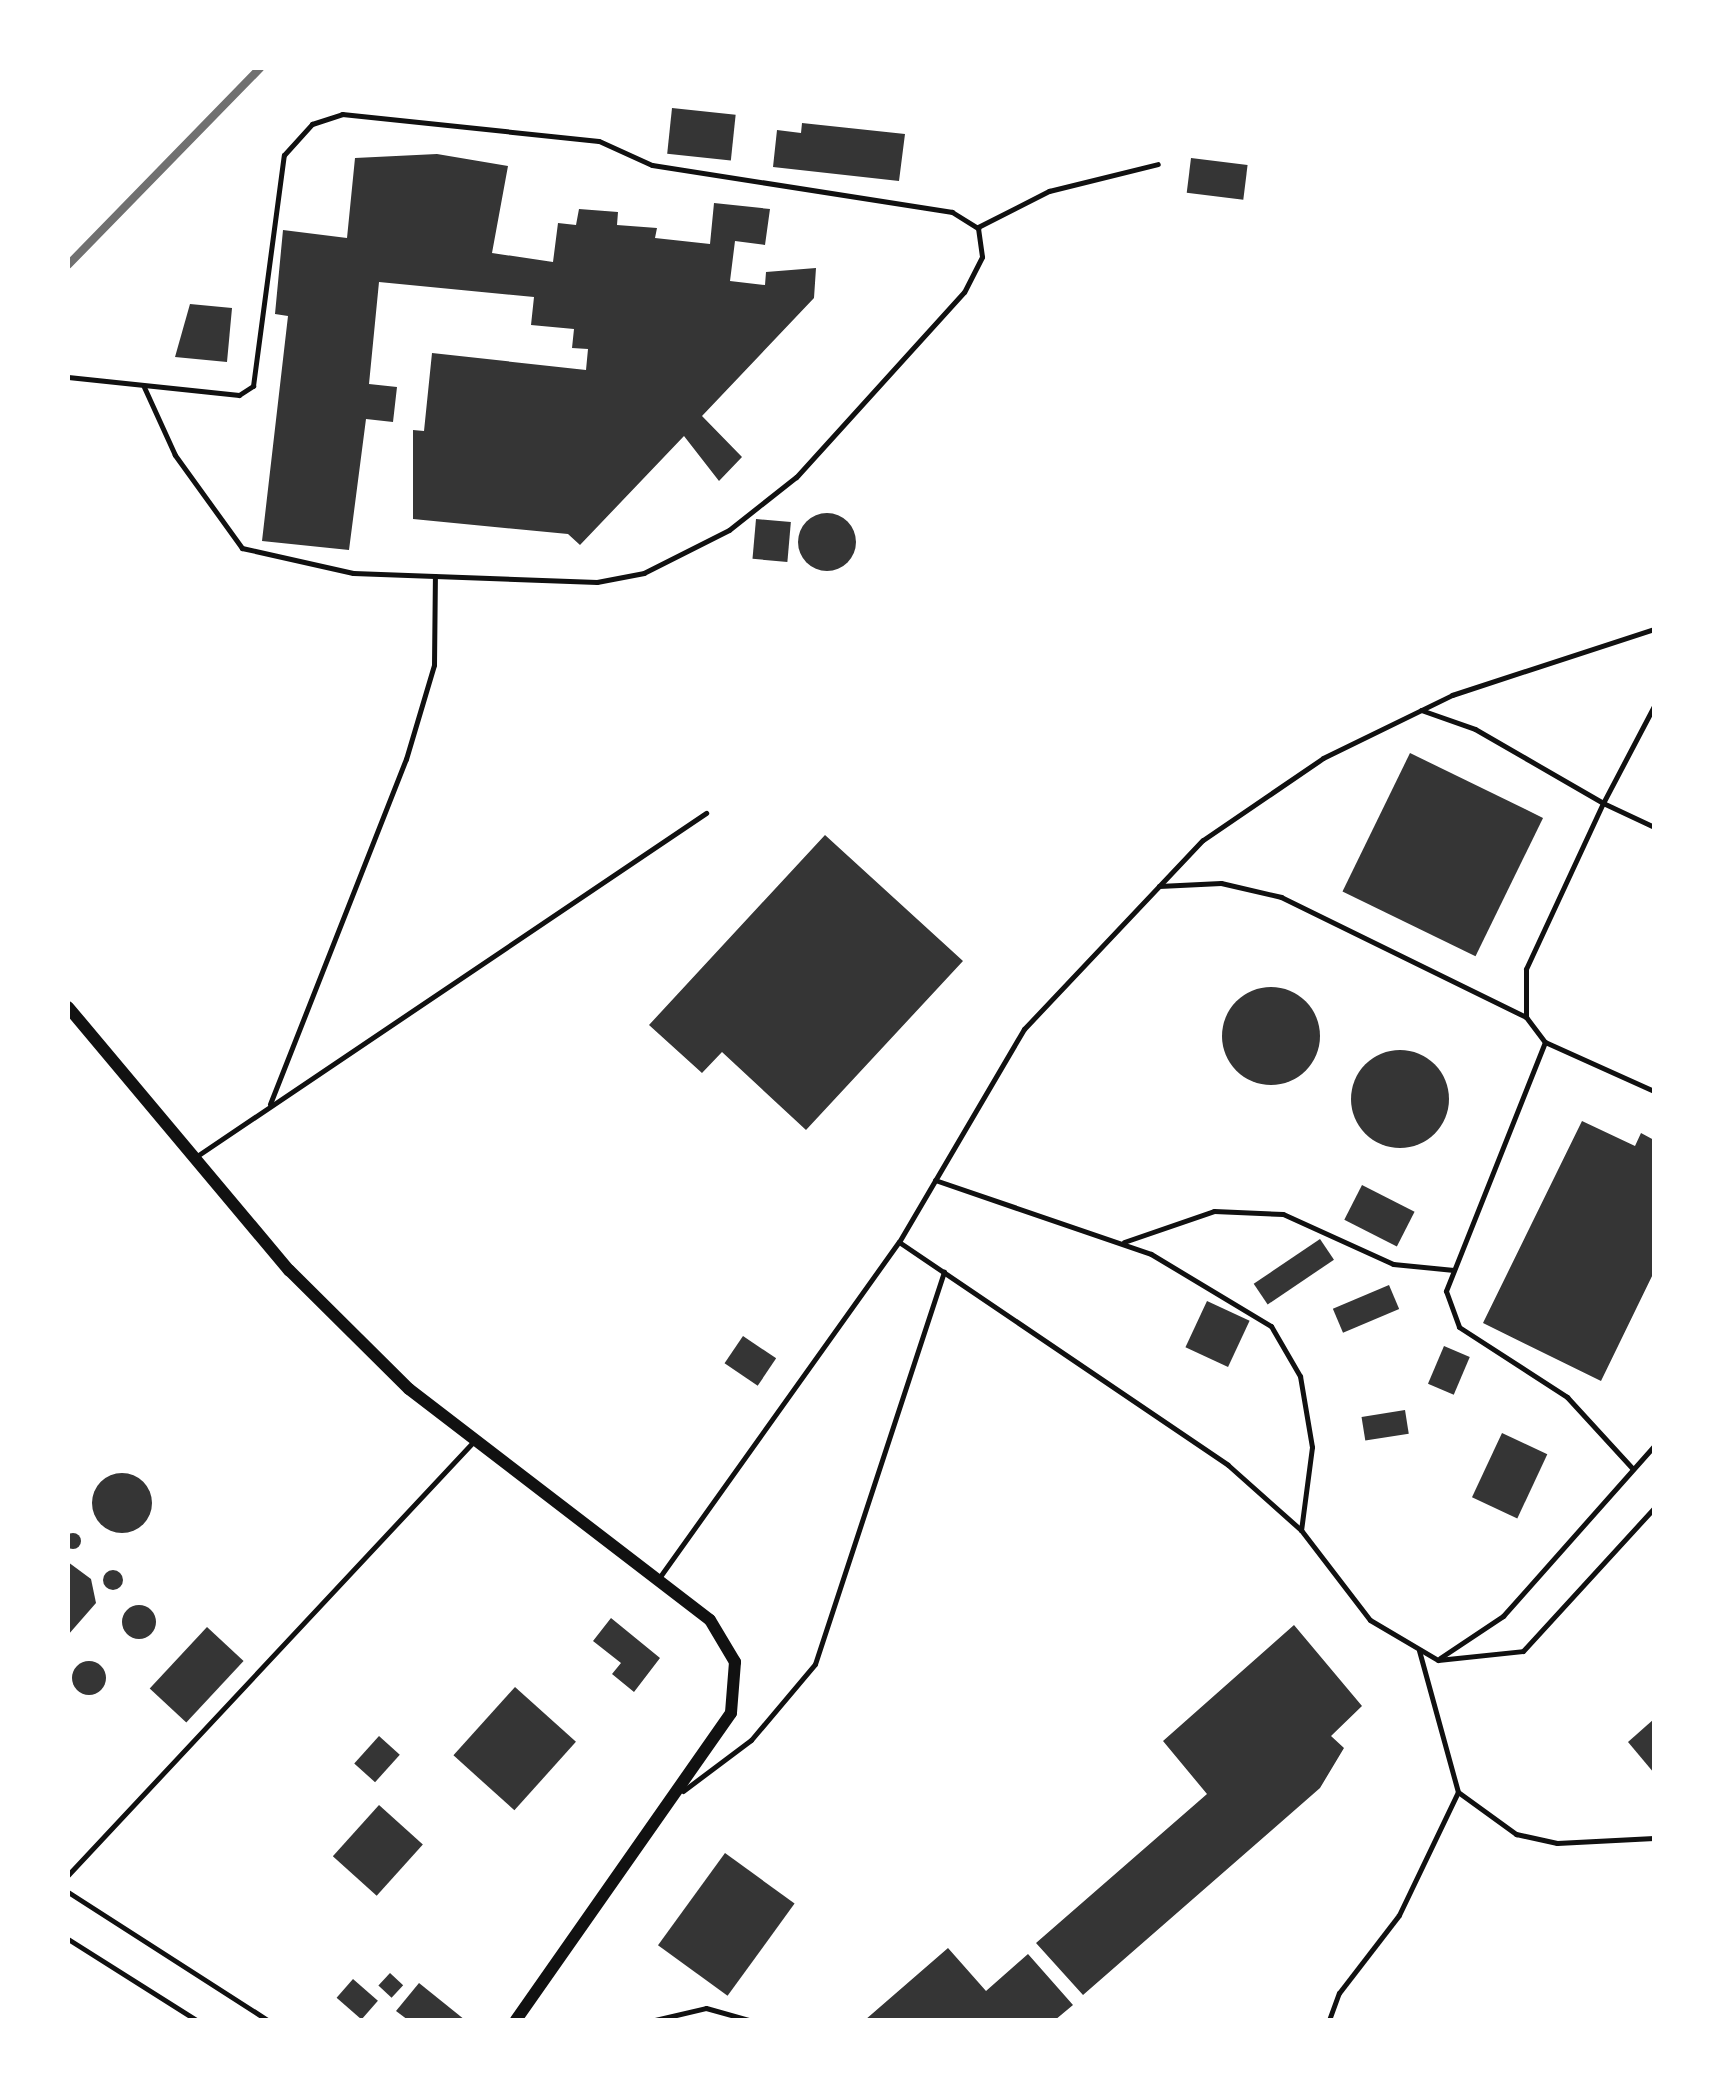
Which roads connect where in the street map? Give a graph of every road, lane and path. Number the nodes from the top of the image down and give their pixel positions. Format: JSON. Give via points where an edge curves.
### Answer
{"nodes":[{"id":1,"x":1158,"y":164,"type":"dead end"},
{"id":2,"x":978,"y":228,"type":"junction"},
{"id":3,"x":68,"y":376,"type":"edge"},
{"id":4,"x":144,"y":387,"type":"junction"},
{"id":5,"x":434,"y":576,"type":"junction"},
{"id":6,"x":1654,"y":629,"type":"edge"},
{"id":7,"x":1654,"y":706,"type":"edge"},
{"id":8,"x":1421,"y":710,"type":"junction"},
{"id":9,"x":1604,"y":803,"type":"junction"},
{"id":10,"x":706,"y":813,"type":"dead end"},
{"id":11,"x":1654,"y":827,"type":"edge"},
{"id":12,"x":1159,"y":886,"type":"junction"},
{"id":13,"x":68,"y":1007,"type":"edge"},
{"id":14,"x":1526,"y":1017,"type":"junction"},
{"id":15,"x":1545,"y":1042,"type":"junction"},
{"id":16,"x":1654,"y":1091,"type":"edge"},
{"id":17,"x":269,"y":1107,"type":"junction"},
{"id":18,"x":194,"y":1158,"type":"junction"},
{"id":19,"x":935,"y":1180,"type":"junction"},
{"id":20,"x":899,"y":1242,"type":"junction"},
{"id":21,"x":1121,"y":1243,"type":"junction"},
{"id":22,"x":1454,"y":1270,"type":"junction"},
{"id":23,"x":944,"y":1272,"type":"junction"},
{"id":24,"x":475,"y":1440,"type":"junction"},
{"id":25,"x":1654,"y":1446,"type":"edge"},
{"id":26,"x":1632,"y":1468,"type":"junction"},
{"id":27,"x":1654,"y":1508,"type":"edge"},
{"id":28,"x":1301,"y":1530,"type":"junction"},
{"id":29,"x":657,"y":1581,"type":"junction"},
{"id":30,"x":1418,"y":1648,"type":"junction"},
{"id":31,"x":1438,"y":1660,"type":"junction"},
{"id":32,"x":681,"y":1792,"type":"junction"},
{"id":33,"x":1458,"y":1792,"type":"junction"},
{"id":34,"x":1654,"y":1838,"type":"edge"},
{"id":35,"x":68,"y":1875,"type":"edge"},
{"id":36,"x":68,"y":1892,"type":"edge"},
{"id":37,"x":68,"y":1939,"type":"edge"},
{"id":38,"x":196,"y":2020,"type":"edge"},
{"id":39,"x":267,"y":2020,"type":"edge"},
{"id":40,"x":516,"y":2020,"type":"edge"},
{"id":41,"x":654,"y":2020,"type":"edge"},
{"id":42,"x":749,"y":2020,"type":"edge"},
{"id":43,"x":1329,"y":2020,"type":"edge"}],
"edges":[{"from":1,"to":2,"type":"lane","via":[[1049,191]]},
{"from":2,"to":4,"type":"lane","via":[[952,212],[652,165],[600,142],[342,114],[312,124],[284,155],[253,386],[238,395]]},
{"from":2,"to":5,"type":"lane","via":[[982,258],[964,292],[796,477],[728,530],[644,572],[596,582]]},
{"from":3,"to":4,"type":"lane"},
{"from":4,"to":5,"type":"lane","via":[[175,455],[242,548],[285,564]]},
{"from":5,"to":17,"type":"lane","via":[[434,665],[406,759]]},
{"from":6,"to":8,"type":"lane"},
{"from":7,"to":9,"type":"lane"},
{"from":8,"to":9,"type":"lane","via":[[1475,729]]},
{"from":8,"to":12,"type":"lane","via":[[1323,758],[1204,840]]},
{"from":9,"to":11,"type":"lane"},
{"from":9,"to":14,"type":"lane","via":[[1526,969]]},
{"from":10,"to":17,"type":"lane"},
{"from":12,"to":14,"type":"lane","via":[[1220,883],[1281,898]]},
{"from":12,"to":19,"type":"lane","via":[[1024,1029]]},
{"from":13,"to":18,"type":"street"},
{"from":14,"to":15,"type":"lane"},
{"from":15,"to":16,"type":"lane"},
{"from":15,"to":22,"type":"lane"},
{"from":17,"to":18,"type":"lane"},
{"from":18,"to":24,"type":"street","via":[[289,1270]]},
{"from":19,"to":20,"type":"lane"},
{"from":19,"to":21,"type":"lane"},
{"from":20,"to":23,"type":"lane"},
{"from":20,"to":29,"type":"lane"},
{"from":21,"to":22,"type":"lane","via":[[1214,1211],[1283,1214],[1393,1264]]},
{"from":21,"to":28,"type":"lane","via":[[1228,1293],[1270,1326],[1300,1376],[1312,1448]]},
{"from":22,"to":26,"type":"lane","via":[[1446,1290],[1458,1327],[1566,1397]]},
{"from":23,"to":28,"type":"lane","via":[[1228,1465]]},
{"from":23,"to":32,"type":"lane","via":[[815,1664],[751,1740]]},
{"from":24,"to":29,"type":"street"},
{"from":24,"to":35,"type":"lane"},
{"from":25,"to":26,"type":"lane"},
{"from":26,"to":31,"type":"lane","via":[[1503,1616]]},
{"from":27,"to":31,"type":"lane","via":[[1523,1651]]},
{"from":28,"to":30,"type":"lane","via":[[1370,1620]]},
{"from":29,"to":32,"type":"street","via":[[710,1620],[735,1662],[731,1713]]},
{"from":30,"to":31,"type":"lane"},
{"from":30,"to":33,"type":"lane"},
{"from":32,"to":40,"type":"street"},
{"from":33,"to":34,"type":"lane","via":[[1516,1834],[1574,1843]]},
{"from":33,"to":43,"type":"lane","via":[[1399,1915],[1339,1993]]},
{"from":36,"to":39,"type":"lane"},
{"from":37,"to":38,"type":"lane"},
{"from":41,"to":42,"type":"lane","via":[[706,2008]]}]}
